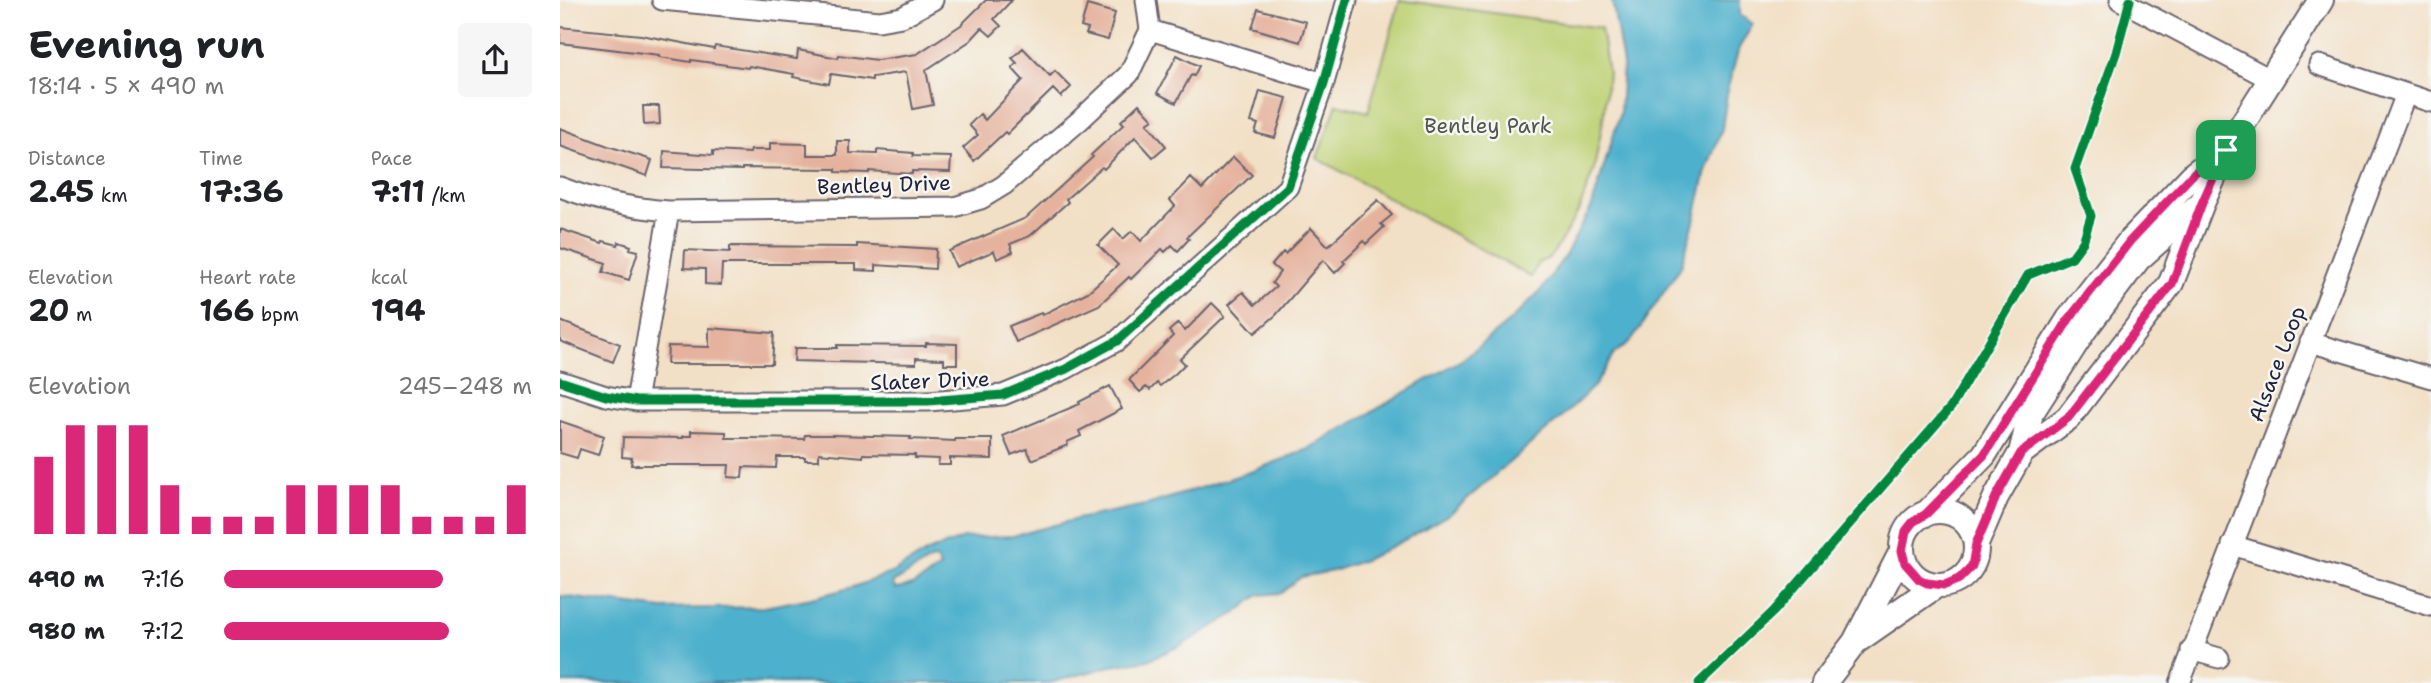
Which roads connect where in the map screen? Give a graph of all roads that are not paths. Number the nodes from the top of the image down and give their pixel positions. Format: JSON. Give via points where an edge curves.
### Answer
{"nodes":[{"id":1,"x":662,"y":0,"type":"edge"},
{"id":2,"x":933,"y":0,"type":"edge"},
{"id":3,"x":1146,"y":0,"type":"edge"},
{"id":4,"x":1347,"y":0,"type":"edge"},
{"id":5,"x":2120,"y":0,"type":"edge"},
{"id":6,"x":2320,"y":0,"type":"edge"},
{"id":7,"x":1150,"y":30,"type":"junction"},
{"id":8,"x":2319,"y":65,"type":"dead end"},
{"id":9,"x":2270,"y":79,"type":"junction"},
{"id":10,"x":1324,"y":83,"type":"junction"},
{"id":11,"x":2406,"y":94,"type":"junction"},
{"id":12,"x":2431,"y":102,"type":"edge"},
{"id":13,"x":2226,"y":150,"type":"junction"},
{"id":14,"x":560,"y":187,"type":"edge"},
{"id":15,"x":2202,"y":203,"type":"junction"},
{"id":16,"x":668,"y":211,"type":"junction"},
{"id":17,"x":2310,"y":342,"type":"junction"},
{"id":18,"x":2431,"y":378,"type":"edge"},
{"id":19,"x":560,"y":381,"type":"edge"},
{"id":20,"x":636,"y":401,"type":"junction"},
{"id":21,"x":2021,"y":453,"type":"junction"},
{"id":22,"x":1926,"y":514,"type":"junction"},
{"id":23,"x":1976,"y":544,"type":"junction"},
{"id":24,"x":2232,"y":545,"type":"junction"},
{"id":25,"x":1902,"y":551,"type":"junction"},
{"id":26,"x":1937,"y":585,"type":"junction"},
{"id":27,"x":2431,"y":606,"type":"edge"},
{"id":28,"x":1855,"y":642,"type":"junction"},
{"id":29,"x":2191,"y":650,"type":"junction"},
{"id":30,"x":2220,"y":658,"type":"dead end"},
{"id":31,"x":1824,"y":683,"type":"edge"},
{"id":32,"x":2180,"y":683,"type":"edge"}],
"edges":[{"from":1,"to":2,"type":"street","via":[[879,21],[902,17]]},
{"from":3,"to":7,"type":"street"},
{"from":4,"to":10,"type":"street","name":"Slater Drive"},
{"from":5,"to":9,"type":"street"},
{"from":6,"to":9,"type":"main road"},
{"from":7,"to":10,"type":"street"},
{"from":7,"to":16,"type":"street","name":"Bentley Drive","via":[[1129,74],[1004,185],[981,199],[954,207]]},
{"from":8,"to":11,"type":"street"},
{"from":9,"to":13,"type":"main road"},
{"from":10,"to":20,"type":"street","name":"Slater Drive","via":[[1288,187],[1117,341],[1066,369],[1003,395],[964,400]]},
{"from":11,"to":12,"type":"street"},
{"from":11,"to":17,"type":"street","name":"Alsace Loop"},
{"from":13,"to":15,"type":"main road"},
{"from":13,"to":22,"type":"main road","via":[[2194,173],[2130,241],[2069,319],[1984,455]]},
{"from":14,"to":16,"type":"street","name":"Bentley Drive","via":[[622,206]]},
{"from":15,"to":21,"type":"main road","via":[[2138,258],[2085,328],[2031,413]]},
{"from":15,"to":21,"type":"main road","via":[[2172,284],[2068,418]]},
{"from":16,"to":20,"type":"street"},
{"from":17,"to":18,"type":"street"},
{"from":17,"to":24,"type":"street","name":"Alsace Loop"},
{"from":19,"to":20,"type":"street","name":"Slater Drive"},
{"from":21,"to":23,"type":"main road"},
{"from":22,"to":23,"type":"main road","via":[[1944,512],[1959,517],[1971,529]]},
{"from":22,"to":25,"type":"main road","via":[[1906,531]]},
{"from":23,"to":26,"type":"main road","via":[[1975,558],[1965,574]]},
{"from":24,"to":27,"type":"street"},
{"from":24,"to":29,"type":"street","name":"Alsace Loop"},
{"from":25,"to":26,"type":"main road","via":[[1909,570]]},
{"from":25,"to":28,"type":"main road"},
{"from":26,"to":28,"type":"main road"},
{"from":28,"to":31,"type":"main road"},
{"from":29,"to":30,"type":"street"},
{"from":29,"to":32,"type":"street","name":"Alsace Loop"}]}
